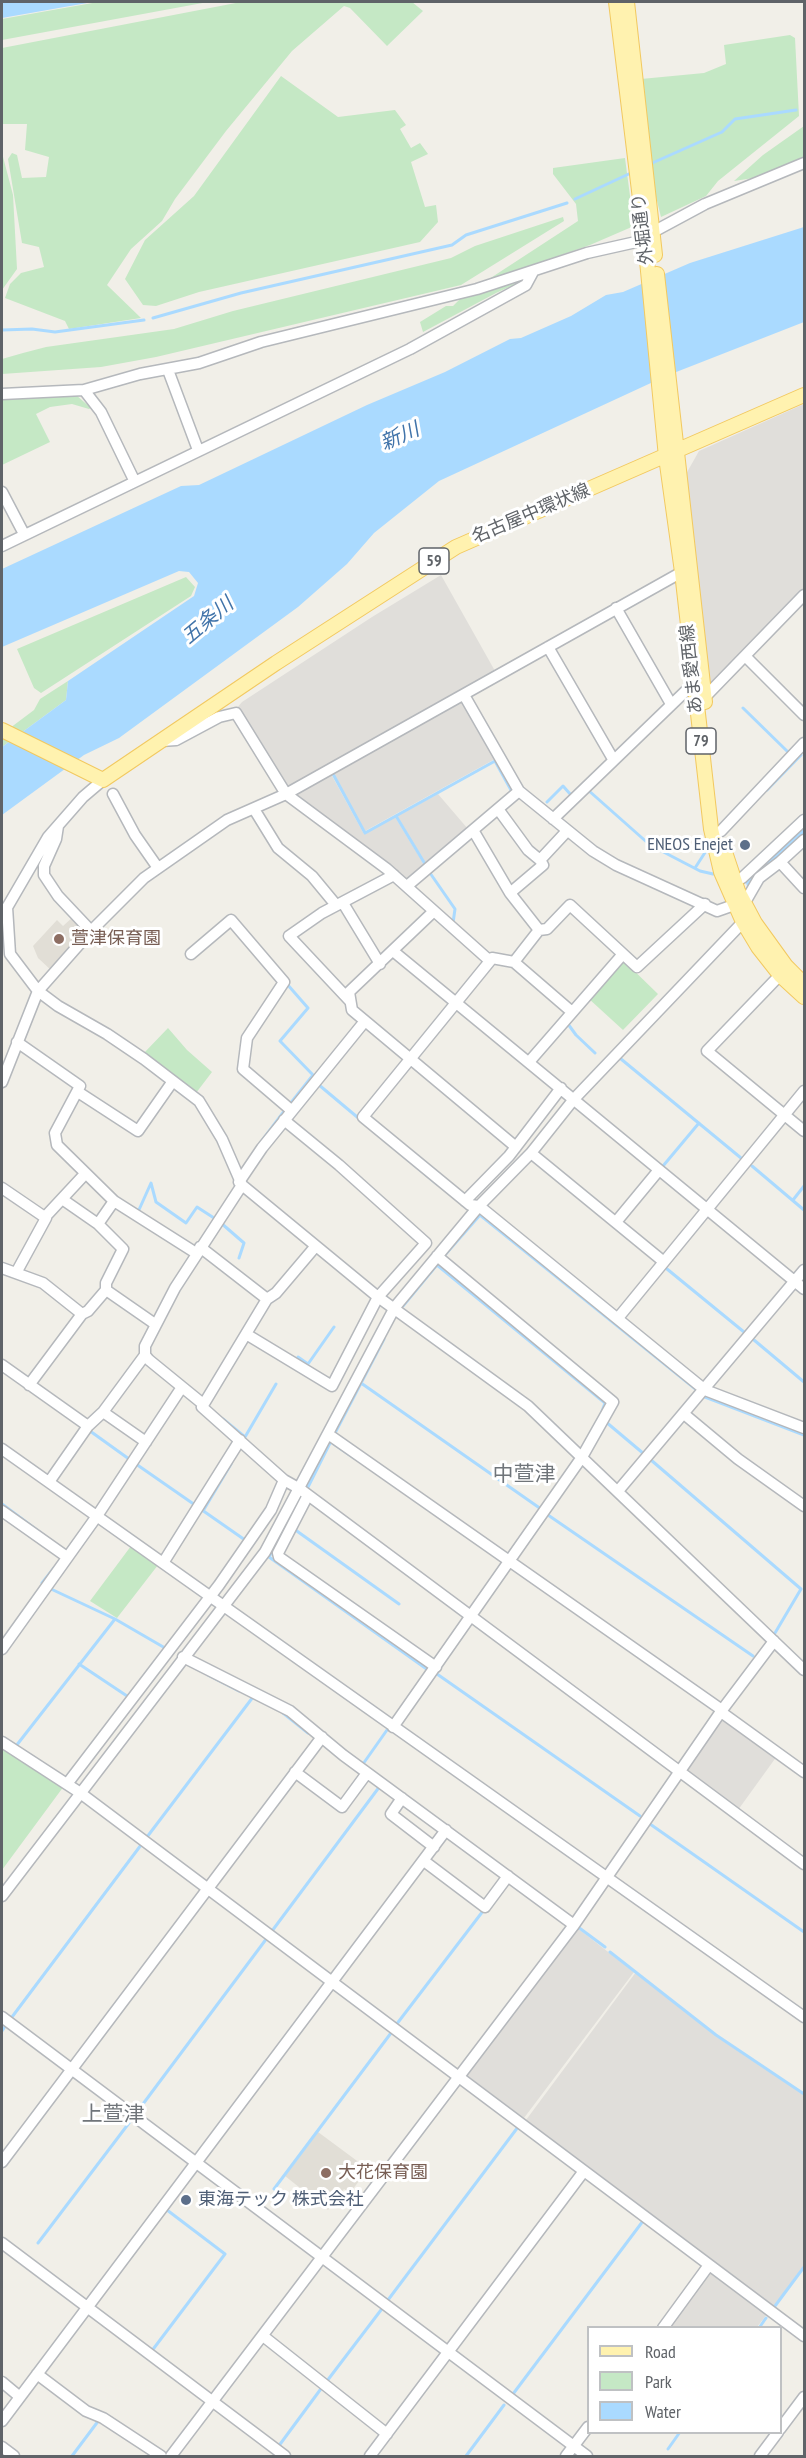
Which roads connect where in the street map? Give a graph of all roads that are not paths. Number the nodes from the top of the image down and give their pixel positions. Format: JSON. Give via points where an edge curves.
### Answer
{"nodes":[{"id":1,"x":616,"y":2,"type":"edge"},
{"id":2,"x":627,"y":2,"type":"edge"},
{"id":3,"x":804,"y":163,"type":"edge"},
{"id":4,"x":646,"y":216,"type":"junction"},
{"id":5,"x":649,"y":236,"type":"junction"},
{"id":6,"x":532,"y":272,"type":"junction"},
{"id":7,"x":168,"y":370,"type":"junction"},
{"id":8,"x":84,"y":390,"type":"junction"},
{"id":9,"x":2,"y":394,"type":"edge"},
{"id":10,"x":804,"y":395,"type":"edge"},
{"id":11,"x":669,"y":426,"type":"junction"},
{"id":12,"x":198,"y":450,"type":"junction"},
{"id":13,"x":679,"y":451,"type":"junction"},
{"id":14,"x":666,"y":458,"type":"junction"},
{"id":15,"x":134,"y":480,"type":"junction"},
{"id":16,"x":2,"y":492,"type":"edge"},
{"id":17,"x":24,"y":534,"type":"junction"},
{"id":18,"x":2,"y":546,"type":"edge"},
{"id":19,"x":682,"y":572,"type":"junction"},
{"id":20,"x":804,"y":595,"type":"edge"},
{"id":21,"x":616,"y":608,"type":"junction"},
{"id":22,"x":548,"y":647,"type":"junction"},
{"id":23,"x":745,"y":656,"type":"junction"},
{"id":24,"x":693,"y":682,"type":"junction"},
{"id":25,"x":464,"y":694,"type":"junction"},
{"id":26,"x":705,"y":697,"type":"junction"},
{"id":27,"x":671,"y":704,"type":"junction"},
{"id":28,"x":804,"y":715,"type":"edge"},
{"id":29,"x":2,"y":730,"type":"edge"},
{"id":30,"x":161,"y":741,"type":"junction"},
{"id":31,"x":804,"y":743,"type":"edge"},
{"id":32,"x":613,"y":759,"type":"junction"},
{"id":33,"x":98,"y":778,"type":"junction"},
{"id":34,"x":519,"y":791,"type":"junction"},
{"id":35,"x":113,"y":794,"type":"dead end"},
{"id":36,"x":286,"y":794,"type":"junction"},
{"id":37,"x":254,"y":809,"type":"junction"},
{"id":38,"x":498,"y":809,"type":"junction"},
{"id":39,"x":553,"y":819,"type":"junction"},
{"id":40,"x":804,"y":820,"type":"edge"},
{"id":41,"x":58,"y":825,"type":"junction"},
{"id":42,"x":473,"y":830,"type":"junction"},
{"id":43,"x":567,"y":831,"type":"junction"},
{"id":44,"x":721,"y":831,"type":"junction"},
{"id":45,"x":804,"y":840,"type":"edge"},
{"id":46,"x":540,"y":860,"type":"junction"},
{"id":47,"x":780,"y":862,"type":"junction"},
{"id":48,"x":158,"y":868,"type":"junction"},
{"id":49,"x":394,"y":875,"type":"junction"},
{"id":50,"x":734,"y":881,"type":"junction"},
{"id":51,"x":407,"y":886,"type":"junction"},
{"id":52,"x":804,"y":888,"type":"edge"},
{"id":53,"x":510,"y":893,"type":"junction"},
{"id":54,"x":339,"y":904,"type":"junction"},
{"id":55,"x":705,"y":904,"type":"junction"},
{"id":56,"x":739,"y":904,"type":"junction"},
{"id":57,"x":7,"y":907,"type":"junction"},
{"id":58,"x":434,"y":911,"type":"junction"},
{"id":59,"x":2,"y":920,"type":"edge"},
{"id":60,"x":743,"y":922,"type":"junction"},
{"id":61,"x":539,"y":930,"type":"junction"},
{"id":62,"x":91,"y":932,"type":"junction"},
{"id":63,"x":393,"y":951,"type":"junction"},
{"id":64,"x":191,"y":954,"type":"dead end"},
{"id":65,"x":623,"y":954,"type":"junction"},
{"id":66,"x":6,"y":955,"type":"edge"},
{"id":67,"x":490,"y":961,"type":"junction"},
{"id":68,"x":514,"y":963,"type":"junction"},
{"id":69,"x":380,"y":964,"type":"junction"},
{"id":70,"x":780,"y":975,"type":"junction"},
{"id":71,"x":804,"y":984,"type":"edge"},
{"id":72,"x":38,"y":991,"type":"junction"},
{"id":73,"x":804,"y":997,"type":"edge"},
{"id":74,"x":351,"y":1001,"type":"junction"},
{"id":75,"x":456,"y":1002,"type":"junction"},
{"id":76,"x":572,"y":1012,"type":"junction"},
{"id":77,"x":364,"y":1021,"type":"junction"},
{"id":78,"x":17,"y":1042,"type":"junction"},
{"id":79,"x":410,"y":1058,"type":"junction"},
{"id":80,"x":530,"y":1062,"type":"junction"},
{"id":81,"x":173,"y":1081,"type":"junction"},
{"id":82,"x":2,"y":1082,"type":"edge"},
{"id":83,"x":561,"y":1088,"type":"junction"},
{"id":84,"x":804,"y":1091,"type":"edge"},
{"id":85,"x":78,"y":1092,"type":"junction"},
{"id":86,"x":574,"y":1100,"type":"junction"},
{"id":87,"x":291,"y":1110,"type":"junction"},
{"id":88,"x":784,"y":1115,"type":"junction"},
{"id":89,"x":284,"y":1120,"type":"junction"},
{"id":90,"x":804,"y":1131,"type":"edge"},
{"id":91,"x":516,"y":1147,"type":"junction"},
{"id":92,"x":531,"y":1153,"type":"junction"},
{"id":93,"x":659,"y":1170,"type":"junction"},
{"id":94,"x":85,"y":1174,"type":"junction"},
{"id":95,"x":240,"y":1184,"type":"junction"},
{"id":96,"x":2,"y":1188,"type":"edge"},
{"id":97,"x":62,"y":1200,"type":"junction"},
{"id":98,"x":114,"y":1201,"type":"junction"},
{"id":99,"x":465,"y":1201,"type":"junction"},
{"id":100,"x":479,"y":1206,"type":"junction"},
{"id":101,"x":707,"y":1209,"type":"junction"},
{"id":102,"x":45,"y":1217,"type":"junction"},
{"id":103,"x":616,"y":1222,"type":"junction"},
{"id":104,"x":98,"y":1224,"type":"junction"},
{"id":105,"x":315,"y":1247,"type":"junction"},
{"id":106,"x":198,"y":1250,"type":"junction"},
{"id":107,"x":437,"y":1256,"type":"junction"},
{"id":108,"x":664,"y":1262,"type":"junction"},
{"id":109,"x":2,"y":1268,"type":"edge"},
{"id":110,"x":804,"y":1270,"type":"edge"},
{"id":111,"x":16,"y":1273,"type":"junction"},
{"id":112,"x":795,"y":1281,"type":"junction"},
{"id":113,"x":804,"y":1288,"type":"edge"},
{"id":114,"x":106,"y":1290,"type":"junction"},
{"id":115,"x":378,"y":1297,"type":"junction"},
{"id":116,"x":267,"y":1299,"type":"junction"},
{"id":117,"x":394,"y":1307,"type":"junction"},
{"id":118,"x":82,"y":1314,"type":"junction"},
{"id":119,"x":618,"y":1318,"type":"junction"},
{"id":120,"x":155,"y":1324,"type":"junction"},
{"id":121,"x":246,"y":1334,"type":"junction"},
{"id":122,"x":145,"y":1355,"type":"junction"},
{"id":123,"x":2,"y":1365,"type":"edge"},
{"id":124,"x":29,"y":1385,"type":"junction"},
{"id":125,"x":182,"y":1387,"type":"junction"},
{"id":126,"x":705,"y":1390,"type":"junction"},
{"id":127,"x":203,"y":1404,"type":"junction"},
{"id":128,"x":103,"y":1413,"type":"junction"},
{"id":129,"x":684,"y":1414,"type":"junction"},
{"id":130,"x":88,"y":1426,"type":"junction"},
{"id":131,"x":804,"y":1428,"type":"edge"},
{"id":132,"x":328,"y":1434,"type":"junction"},
{"id":133,"x":240,"y":1440,"type":"junction"},
{"id":134,"x":146,"y":1442,"type":"junction"},
{"id":135,"x":2,"y":1449,"type":"edge"},
{"id":136,"x":582,"y":1457,"type":"junction"},
{"id":137,"x":284,"y":1480,"type":"junction"},
{"id":138,"x":49,"y":1482,"type":"junction"},
{"id":139,"x":618,"y":1491,"type":"junction"},
{"id":140,"x":304,"y":1492,"type":"junction"},
{"id":141,"x":804,"y":1506,"type":"edge"},
{"id":142,"x":2,"y":1511,"type":"edge"},
{"id":143,"x":97,"y":1516,"type":"junction"},
{"id":144,"x":67,"y":1557,"type":"junction"},
{"id":145,"x":510,"y":1561,"type":"junction"},
{"id":146,"x":163,"y":1563,"type":"junction"},
{"id":147,"x":209,"y":1597,"type":"junction"},
{"id":148,"x":222,"y":1607,"type":"junction"},
{"id":149,"x":471,"y":1617,"type":"junction"},
{"id":150,"x":774,"y":1641,"type":"junction"},
{"id":151,"x":2,"y":1649,"type":"edge"},
{"id":152,"x":183,"y":1657,"type":"junction"},
{"id":153,"x":802,"y":1663,"type":"edge"},
{"id":154,"x":436,"y":1667,"type":"junction"},
{"id":155,"x":721,"y":1711,"type":"junction"},
{"id":156,"x":393,"y":1727,"type":"junction"},
{"id":157,"x":322,"y":1737,"type":"junction"},
{"id":158,"x":2,"y":1742,"type":"edge"},
{"id":159,"x":295,"y":1772,"type":"junction"},
{"id":160,"x":679,"y":1772,"type":"junction"},
{"id":161,"x":804,"y":1772,"type":"edge"},
{"id":162,"x":367,"y":1773,"type":"junction"},
{"id":163,"x":67,"y":1784,"type":"junction"},
{"id":164,"x":79,"y":1792,"type":"junction"},
{"id":165,"x":402,"y":1798,"type":"junction"},
{"id":166,"x":446,"y":1830,"type":"junction"},
{"id":167,"x":434,"y":1847,"type":"junction"},
{"id":168,"x":424,"y":1861,"type":"junction"},
{"id":169,"x":804,"y":1863,"type":"edge"},
{"id":170,"x":508,"y":1876,"type":"junction"},
{"id":171,"x":606,"y":1878,"type":"junction"},
{"id":172,"x":207,"y":1888,"type":"junction"},
{"id":173,"x":2,"y":1896,"type":"edge"},
{"id":174,"x":574,"y":1925,"type":"junction"},
{"id":175,"x":332,"y":1982,"type":"junction"},
{"id":176,"x":2,"y":2017,"type":"edge"},
{"id":177,"x":804,"y":2017,"type":"edge"},
{"id":178,"x":71,"y":2069,"type":"junction"},
{"id":179,"x":458,"y":2076,"type":"junction"},
{"id":180,"x":2,"y":2162,"type":"edge"},
{"id":181,"x":196,"y":2163,"type":"junction"},
{"id":182,"x":584,"y":2171,"type":"junction"},
{"id":183,"x":3,"y":2246,"type":"edge"},
{"id":184,"x":322,"y":2258,"type":"junction"},
{"id":185,"x":709,"y":2265,"type":"junction"},
{"id":186,"x":87,"y":2307,"type":"junction"},
{"id":187,"x":664,"y":2326,"type":"edge"},
{"id":188,"x":262,"y":2336,"type":"junction"},
{"id":189,"x":804,"y":2336,"type":"edge"},
{"id":190,"x":448,"y":2352,"type":"junction"},
{"id":191,"x":37,"y":2374,"type":"junction"},
{"id":192,"x":2,"y":2382,"type":"edge"},
{"id":193,"x":20,"y":2397,"type":"junction"},
{"id":194,"x":804,"y":2397,"type":"edge"},
{"id":195,"x":213,"y":2402,"type":"junction"},
{"id":196,"x":2,"y":2421,"type":"edge"},
{"id":197,"x":782,"y":2427,"type":"edge"},
{"id":198,"x":587,"y":2428,"type":"edge"},
{"id":199,"x":387,"y":2434,"type":"junction"},
{"id":200,"x":777,"y":2434,"type":"edge"},
{"id":201,"x":574,"y":2446,"type":"junction"},
{"id":202,"x":2,"y":2447,"type":"edge"},
{"id":203,"x":14,"y":2457,"type":"edge"},
{"id":204,"x":161,"y":2457,"type":"edge"},
{"id":205,"x":171,"y":2457,"type":"edge"},
{"id":206,"x":285,"y":2457,"type":"edge"},
{"id":207,"x":370,"y":2457,"type":"edge"},
{"id":208,"x":566,"y":2457,"type":"edge"},
{"id":209,"x":587,"y":2457,"type":"edge"},
{"id":210,"x":760,"y":2457,"type":"edge"}],
"edges":[{"from":1,"to":4,"type":"main road","name":"外堀通り"},
{"from":2,"to":4,"type":"main road","name":"外堀通り"},
{"from":3,"to":5,"type":"street","via":[[705,204]]},
{"from":4,"to":5,"type":"main road","name":"外堀通り"},
{"from":5,"to":6,"type":"street"},
{"from":5,"to":11,"type":"main road","name":"外堀通り"},
{"from":6,"to":7,"type":"street"},
{"from":6,"to":12,"type":"street","via":[[526,285],[410,349]]},
{"from":7,"to":8,"type":"street"},
{"from":7,"to":12,"type":"street"},
{"from":8,"to":9,"type":"street"},
{"from":8,"to":15,"type":"street"},
{"from":10,"to":13,"type":"main road","name":"名古屋中環状線","number":"59"},
{"from":11,"to":13,"type":"main road","name":"外堀通り"},
{"from":11,"to":14,"type":"main road","name":"外堀通り"},
{"from":12,"to":15,"type":"street"},
{"from":13,"to":14,"type":"main road","name":"名古屋中環状線","number":"59"},
{"from":13,"to":26,"type":"main road","name":"あま愛西線","number":"79"},
{"from":14,"to":19,"type":"main road","name":"あま愛西線","number":"79"},
{"from":14,"to":30,"type":"main road","name":"名古屋中環状線","number":"59","via":[[456,547]]},
{"from":15,"to":17,"type":"street"},
{"from":16,"to":17,"type":"street"},
{"from":17,"to":18,"type":"street"},
{"from":19,"to":21,"type":"street"},
{"from":19,"to":24,"type":"main road","name":"あま愛西線","number":"79"},
{"from":20,"to":23,"type":"street"},
{"from":21,"to":22,"type":"street"},
{"from":21,"to":27,"type":"street"},
{"from":22,"to":25,"type":"street"},
{"from":22,"to":32,"type":"street"},
{"from":23,"to":26,"type":"street"},
{"from":23,"to":28,"type":"street"},
{"from":24,"to":27,"type":"street"},
{"from":24,"to":56,"type":"main road","name":"あま愛西線","number":"79","via":[[711,830],[721,872]]},
{"from":25,"to":34,"type":"street"},
{"from":25,"to":36,"type":"street"},
{"from":26,"to":44,"type":"main road","name":"あま愛西線","number":"79"},
{"from":27,"to":32,"type":"street"},
{"from":29,"to":33,"type":"main road"},
{"from":30,"to":33,"type":"main road","name":"名古屋中環状線","number":"59"},
{"from":30,"to":36,"type":"street","via":[[176,740],[219,717],[236,713]]},
{"from":31,"to":44,"type":"street"},
{"from":32,"to":39,"type":"street"},
{"from":33,"to":41,"type":"street"},
{"from":34,"to":38,"type":"street"},
{"from":34,"to":39,"type":"street"},
{"from":35,"to":48,"type":"street"},
{"from":36,"to":37,"type":"street"},
{"from":36,"to":49,"type":"street"},
{"from":37,"to":48,"type":"street","via":[[227,820]]},
{"from":37,"to":54,"type":"street","via":[[278,848]]},
{"from":38,"to":42,"type":"street"},
{"from":38,"to":46,"type":"street"},
{"from":39,"to":43,"type":"street"},
{"from":40,"to":50,"type":"street"},
{"from":41,"to":57,"type":"street"},
{"from":41,"to":62,"type":"street","via":[[44,875]]},
{"from":42,"to":51,"type":"street"},
{"from":42,"to":53,"type":"street"},
{"from":43,"to":46,"type":"street"},
{"from":43,"to":55,"type":"street","via":[[616,865]]},
{"from":44,"to":50,"type":"main road","name":"あま愛西線","number":"79"},
{"from":45,"to":47,"type":"street"},
{"from":46,"to":53,"type":"street","via":[[543,865]]},
{"from":47,"to":52,"type":"street"},
{"from":47,"to":56,"type":"street","via":[[759,878]]},
{"from":48,"to":62,"type":"street"},
{"from":49,"to":51,"type":"street"},
{"from":49,"to":54,"type":"street"},
{"from":50,"to":56,"type":"main road","name":"あま愛西線","number":"79"},
{"from":51,"to":58,"type":"street"},
{"from":53,"to":61,"type":"street"},
{"from":54,"to":69,"type":"street"},
{"from":54,"to":74,"type":"street","via":[[289,936]]},
{"from":55,"to":56,"type":"street","via":[[717,911]]},
{"from":55,"to":65,"type":"street","via":[[637,968]]},
{"from":56,"to":60,"type":"main road","name":"あま愛西線","number":"79"},
{"from":56,"to":71,"type":"main road","name":"あま愛西線","number":"79"},
{"from":57,"to":59,"type":"street"},
{"from":57,"to":66,"type":"street"},
{"from":58,"to":63,"type":"street"},
{"from":58,"to":67,"type":"street"},
{"from":60,"to":70,"type":"main road","name":"あま愛西線","number":"79"},
{"from":60,"to":86,"type":"street"},
{"from":61,"to":65,"type":"street","via":[[547,929],[570,905]]},
{"from":61,"to":68,"type":"street"},
{"from":62,"to":72,"type":"street"},
{"from":63,"to":69,"type":"street"},
{"from":63,"to":75,"type":"street"},
{"from":64,"to":87,"type":"street","via":[[231,920],[284,982],[247,1038],[243,1069]]},
{"from":65,"to":76,"type":"street"},
{"from":66,"to":72,"type":"street"},
{"from":67,"to":68,"type":"street","via":[[492,958]]},
{"from":67,"to":75,"type":"street"},
{"from":68,"to":76,"type":"street"},
{"from":69,"to":74,"type":"street","via":[[350,992]]},
{"from":70,"to":73,"type":"main road","name":"あま愛西線","number":"79"},
{"from":70,"to":88,"type":"street","via":[[707,1051]]},
{"from":72,"to":78,"type":"street"},
{"from":72,"to":81,"type":"street","via":[[108,1034]]},
{"from":74,"to":77,"type":"street","via":[[352,1010]]},
{"from":75,"to":79,"type":"street"},
{"from":75,"to":80,"type":"street"},
{"from":76,"to":80,"type":"street"},
{"from":77,"to":79,"type":"street"},
{"from":77,"to":87,"type":"street"},
{"from":78,"to":82,"type":"street"},
{"from":78,"to":85,"type":"street","via":[[71,1078],[80,1086]]},
{"from":79,"to":91,"type":"street"},
{"from":79,"to":99,"type":"street","via":[[363,1117]]},
{"from":80,"to":83,"type":"street"},
{"from":81,"to":85,"type":"street","via":[[138,1131]]},
{"from":81,"to":95,"type":"street","via":[[199,1101],[210,1117]]},
{"from":83,"to":86,"type":"street"},
{"from":83,"to":91,"type":"street"},
{"from":84,"to":88,"type":"street"},
{"from":85,"to":94,"type":"street","via":[[54,1137]]},
{"from":86,"to":92,"type":"street"},
{"from":86,"to":93,"type":"street"},
{"from":87,"to":89,"type":"street"},
{"from":88,"to":90,"type":"street"},
{"from":88,"to":101,"type":"street"},
{"from":89,"to":95,"type":"street"},
{"from":89,"to":115,"type":"street","via":[[426,1243]]},
{"from":91,"to":99,"type":"street"},
{"from":92,"to":100,"type":"street"},
{"from":92,"to":103,"type":"street"},
{"from":93,"to":101,"type":"street"},
{"from":93,"to":103,"type":"street"},
{"from":94,"to":97,"type":"street"},
{"from":94,"to":98,"type":"street"},
{"from":95,"to":105,"type":"street"},
{"from":95,"to":106,"type":"street"},
{"from":96,"to":102,"type":"street"},
{"from":97,"to":102,"type":"street"},
{"from":97,"to":104,"type":"street"},
{"from":98,"to":104,"type":"street"},
{"from":98,"to":106,"type":"street"},
{"from":99,"to":100,"type":"street"},
{"from":100,"to":107,"type":"street"},
{"from":100,"to":119,"type":"street"},
{"from":101,"to":108,"type":"street"},
{"from":101,"to":112,"type":"street"},
{"from":102,"to":111,"type":"street"},
{"from":103,"to":108,"type":"street"},
{"from":104,"to":114,"type":"street","via":[[123,1249]]},
{"from":105,"to":115,"type":"street"},
{"from":105,"to":116,"type":"street"},
{"from":106,"to":116,"type":"street"},
{"from":106,"to":120,"type":"street"},
{"from":107,"to":117,"type":"street"},
{"from":107,"to":136,"type":"street","via":[[613,1402]]},
{"from":108,"to":119,"type":"street"},
{"from":109,"to":111,"type":"street"},
{"from":110,"to":112,"type":"street"},
{"from":111,"to":118,"type":"street","via":[[43,1283]]},
{"from":112,"to":113,"type":"street"},
{"from":112,"to":126,"type":"street"},
{"from":114,"to":118,"type":"street"},
{"from":114,"to":120,"type":"street"},
{"from":115,"to":117,"type":"street"},
{"from":115,"to":121,"type":"street","via":[[332,1386]]},
{"from":116,"to":121,"type":"street"},
{"from":117,"to":132,"type":"street"},
{"from":117,"to":136,"type":"street","via":[[528,1406]]},
{"from":118,"to":124,"type":"street"},
{"from":119,"to":126,"type":"street"},
{"from":120,"to":122,"type":"street"},
{"from":121,"to":127,"type":"street"},
{"from":122,"to":125,"type":"street"},
{"from":122,"to":128,"type":"street"},
{"from":123,"to":124,"type":"street"},
{"from":124,"to":130,"type":"street"},
{"from":125,"to":127,"type":"street"},
{"from":125,"to":134,"type":"street"},
{"from":126,"to":129,"type":"street"},
{"from":126,"to":131,"type":"street"},
{"from":127,"to":133,"type":"street"},
{"from":128,"to":130,"type":"street"},
{"from":128,"to":134,"type":"street"},
{"from":129,"to":139,"type":"street"},
{"from":129,"to":141,"type":"street"},
{"from":130,"to":138,"type":"street"},
{"from":132,"to":140,"type":"street"},
{"from":132,"to":145,"type":"street"},
{"from":133,"to":137,"type":"street"},
{"from":133,"to":146,"type":"street"},
{"from":134,"to":143,"type":"street"},
{"from":135,"to":138,"type":"street"},
{"from":136,"to":139,"type":"street"},
{"from":136,"to":145,"type":"street"},
{"from":137,"to":140,"type":"street"},
{"from":137,"to":147,"type":"street","via":[[271,1509]]},
{"from":138,"to":143,"type":"street"},
{"from":139,"to":150,"type":"street"},
{"from":140,"to":148,"type":"street","via":[[265,1552]]},
{"from":140,"to":149,"type":"street"},
{"from":140,"to":154,"type":"street","via":[[279,1557]]},
{"from":142,"to":144,"type":"street"},
{"from":143,"to":144,"type":"street"},
{"from":143,"to":146,"type":"street"},
{"from":144,"to":151,"type":"street"},
{"from":145,"to":149,"type":"street"},
{"from":145,"to":155,"type":"street"},
{"from":146,"to":147,"type":"street"},
{"from":147,"to":148,"type":"street"},
{"from":147,"to":163,"type":"street"},
{"from":148,"to":152,"type":"street"},
{"from":148,"to":156,"type":"street"},
{"from":149,"to":154,"type":"street"},
{"from":149,"to":160,"type":"street"},
{"from":150,"to":153,"type":"street"},
{"from":150,"to":155,"type":"street"},
{"from":152,"to":157,"type":"street","via":[[290,1711]]},
{"from":152,"to":164,"type":"street"},
{"from":154,"to":156,"type":"street"},
{"from":155,"to":160,"type":"street"},
{"from":155,"to":161,"type":"street"},
{"from":156,"to":171,"type":"street"},
{"from":157,"to":159,"type":"street"},
{"from":157,"to":162,"type":"street"},
{"from":158,"to":163,"type":"street"},
{"from":159,"to":162,"type":"street","via":[[342,1808]]},
{"from":159,"to":172,"type":"street"},
{"from":160,"to":169,"type":"street"},
{"from":160,"to":171,"type":"street"},
{"from":162,"to":165,"type":"street"},
{"from":163,"to":164,"type":"street"},
{"from":164,"to":172,"type":"street"},
{"from":164,"to":173,"type":"street"},
{"from":165,"to":166,"type":"street"},
{"from":165,"to":167,"type":"street","via":[[391,1814]]},
{"from":166,"to":167,"type":"street"},
{"from":166,"to":170,"type":"street"},
{"from":167,"to":168,"type":"street"},
{"from":168,"to":170,"type":"street","via":[[485,1907]]},
{"from":168,"to":175,"type":"street"},
{"from":170,"to":174,"type":"street"},
{"from":171,"to":174,"type":"street"},
{"from":171,"to":177,"type":"street"},
{"from":172,"to":175,"type":"street"},
{"from":172,"to":178,"type":"street"},
{"from":174,"to":179,"type":"street"},
{"from":175,"to":179,"type":"street"},
{"from":175,"to":181,"type":"street"},
{"from":176,"to":178,"type":"street"},
{"from":178,"to":180,"type":"street"},
{"from":178,"to":181,"type":"street"},
{"from":179,"to":182,"type":"street"},
{"from":179,"to":184,"type":"street"},
{"from":181,"to":184,"type":"street"},
{"from":181,"to":186,"type":"street"},
{"from":182,"to":185,"type":"street"},
{"from":182,"to":190,"type":"street"},
{"from":183,"to":186,"type":"street"},
{"from":184,"to":188,"type":"street"},
{"from":184,"to":190,"type":"street"},
{"from":185,"to":187,"type":"street"},
{"from":185,"to":189,"type":"street"},
{"from":186,"to":191,"type":"street"},
{"from":186,"to":195,"type":"street"},
{"from":188,"to":195,"type":"street"},
{"from":188,"to":199,"type":"street"},
{"from":190,"to":199,"type":"street"},
{"from":190,"to":201,"type":"street"},
{"from":191,"to":193,"type":"street"},
{"from":191,"to":204,"type":"street","via":[[86,2411],[104,2418]]},
{"from":192,"to":193,"type":"street"},
{"from":193,"to":196,"type":"street"},
{"from":194,"to":197,"type":"street"},
{"from":195,"to":205,"type":"street"},
{"from":195,"to":206,"type":"street"},
{"from":198,"to":201,"type":"street"},
{"from":199,"to":207,"type":"street"},
{"from":200,"to":210,"type":"street"},
{"from":201,"to":208,"type":"street"},
{"from":201,"to":209,"type":"street"},
{"from":202,"to":203,"type":"street"}]}
